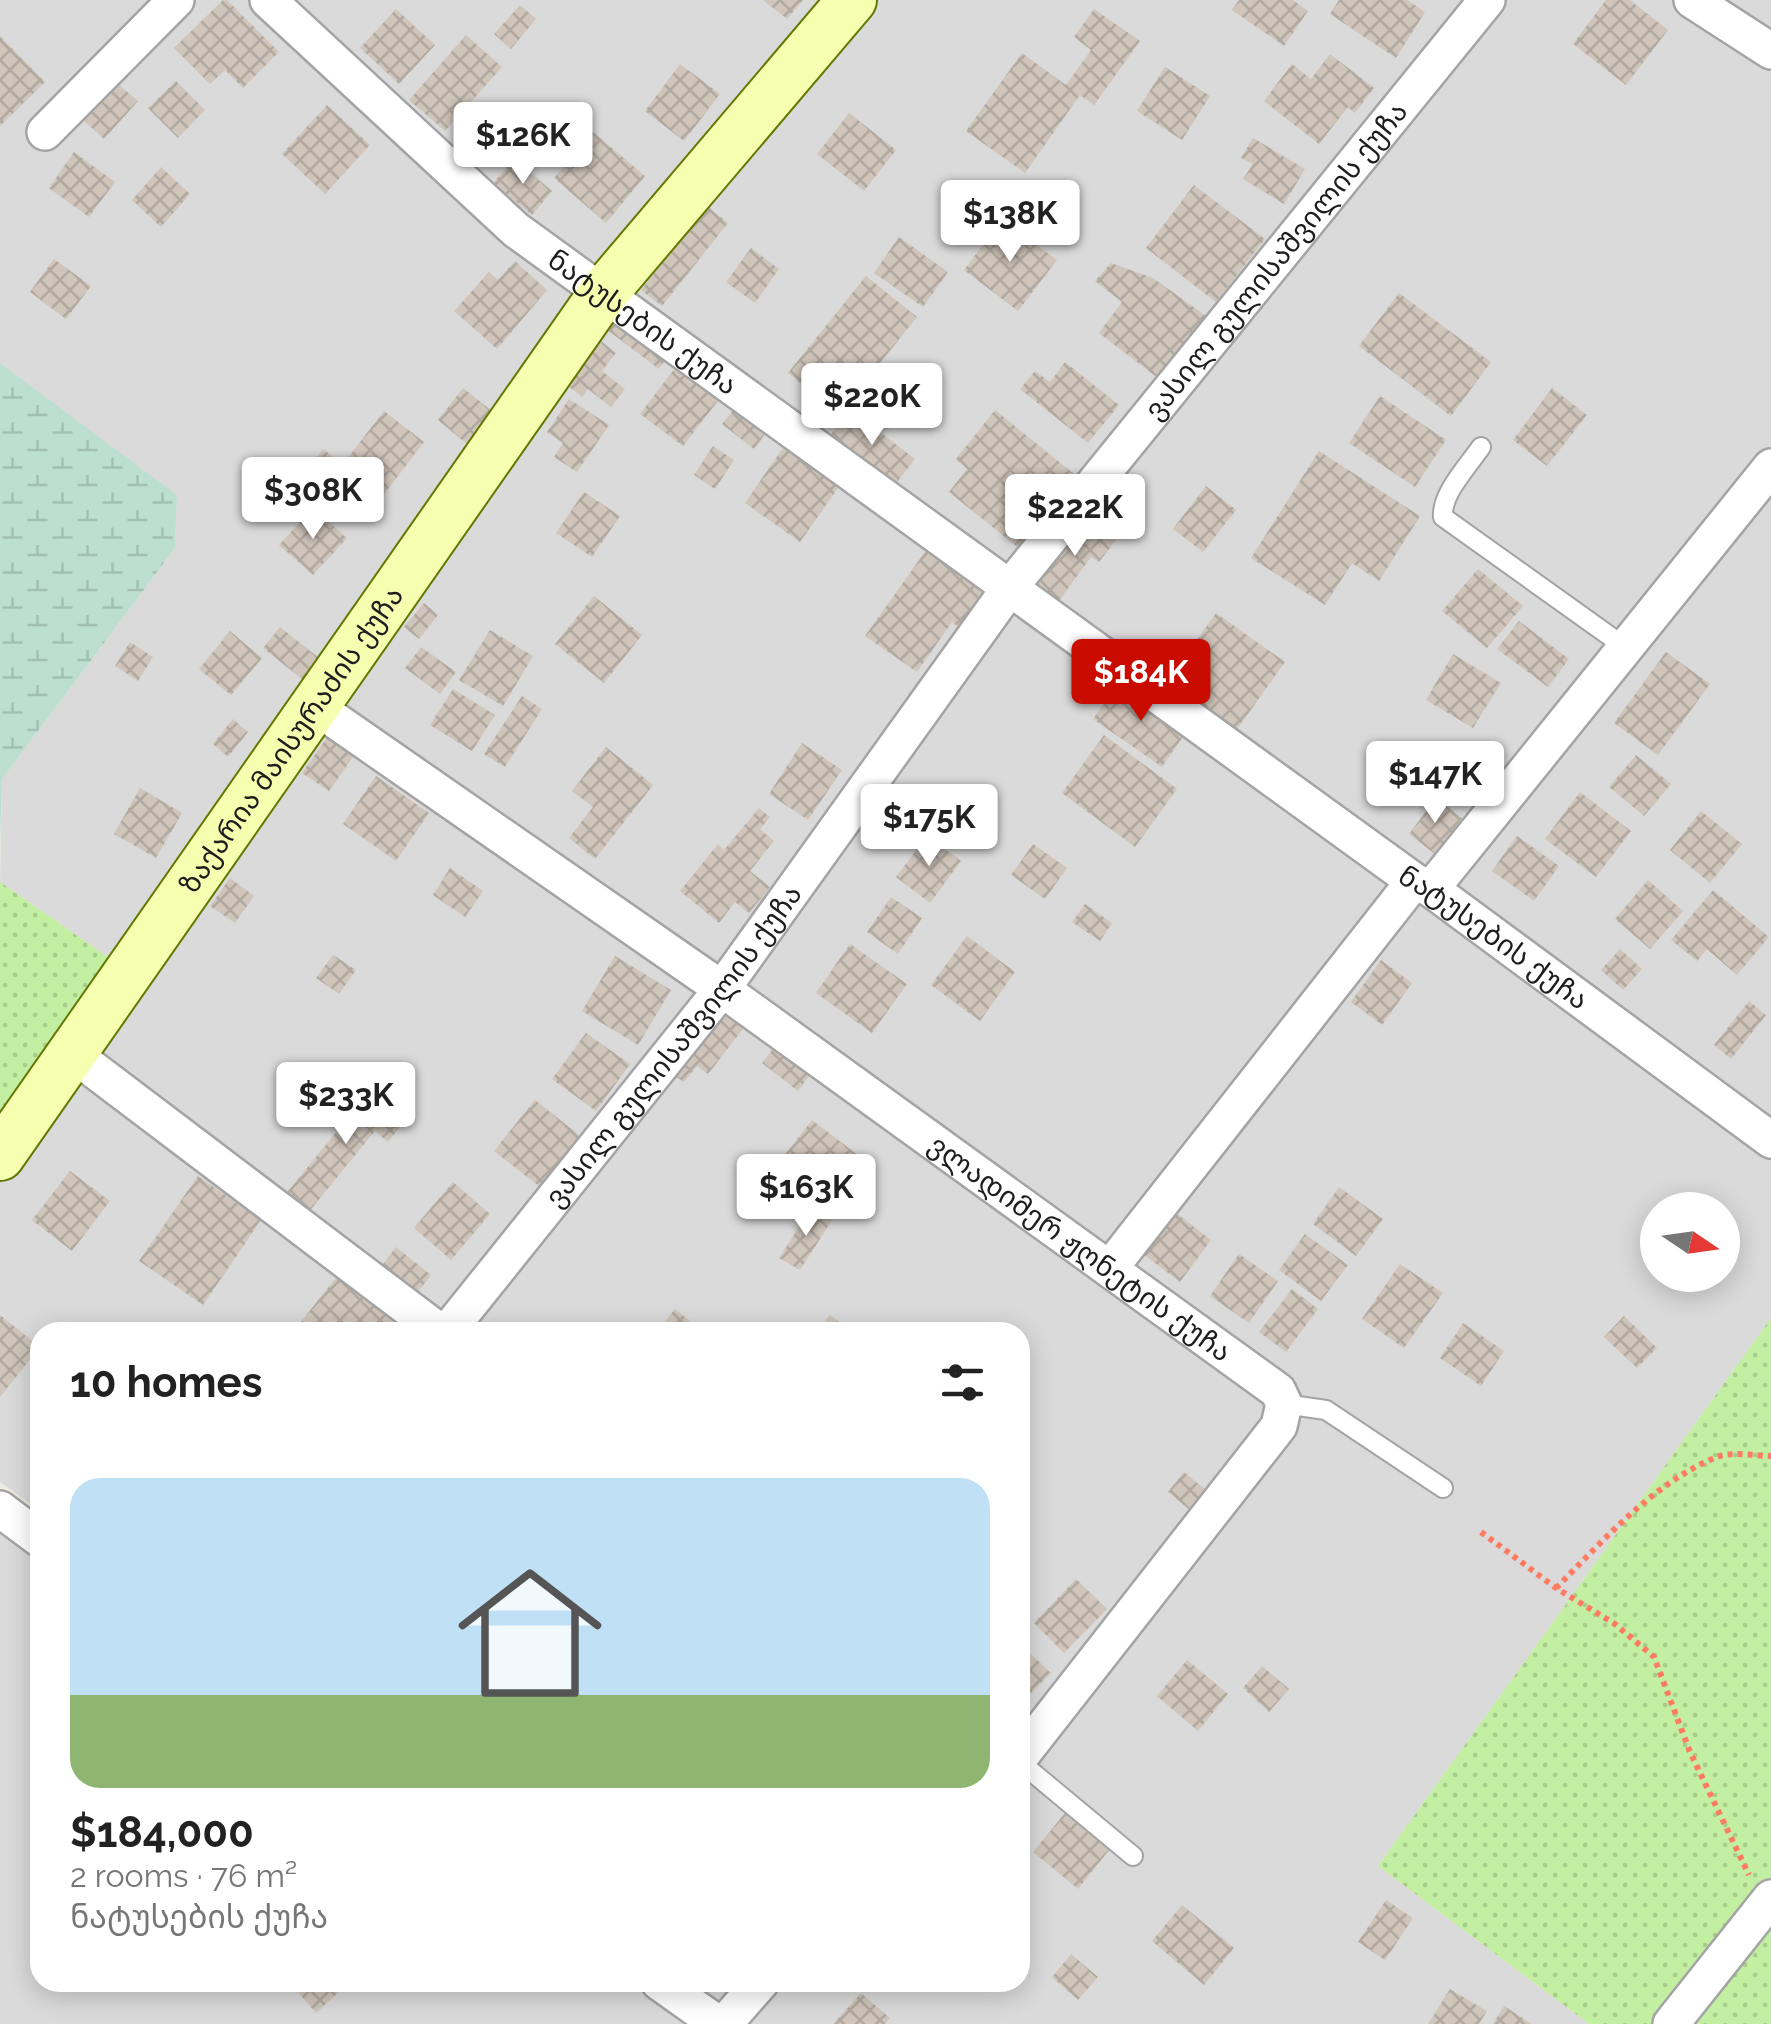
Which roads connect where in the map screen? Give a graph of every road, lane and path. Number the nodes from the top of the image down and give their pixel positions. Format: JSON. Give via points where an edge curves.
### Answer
{"nodes":[{"id":1,"x":176,"y":0,"type":"edge"},
{"id":2,"x":268,"y":0,"type":"edge"},
{"id":3,"x":852,"y":0,"type":"edge"},
{"id":4,"x":1487,"y":0,"type":"edge"},
{"id":5,"x":1692,"y":0,"type":"edge"},
{"id":6,"x":1771,"y":51,"type":"edge"},
{"id":7,"x":45,"y":132,"type":"dead end"},
{"id":8,"x":604,"y":292,"type":"junction"},
{"id":9,"x":1481,"y":447,"type":"dead end"},
{"id":10,"x":1771,"y":467,"type":"edge"},
{"id":11,"x":1011,"y":586,"type":"junction"},
{"id":12,"x":1625,"y":646,"type":"junction"},
{"id":13,"x":313,"y":706,"type":"junction"},
{"id":14,"x":1423,"y":885,"type":"junction"},
{"id":15,"x":722,"y":989,"type":"junction"},
{"id":16,"x":73,"y":1054,"type":"junction"},
{"id":17,"x":1771,"y":1140,"type":"edge"},
{"id":18,"x":0,"y":1156,"type":"edge"},
{"id":19,"x":1110,"y":1268,"type":"junction"},
{"id":20,"x":430,"y":1322,"type":"edge"},
{"id":21,"x":451,"y":1322,"type":"edge"},
{"id":22,"x":1281,"y":1415,"type":"junction"},
{"id":23,"x":1771,"y":1456,"type":"edge"},
{"id":24,"x":1443,"y":1488,"type":"dead end"},
{"id":25,"x":0,"y":1509,"type":"edge"},
{"id":26,"x":30,"y":1532,"type":"edge"},
{"id":27,"x":1481,"y":1532,"type":"dead end"},
{"id":28,"x":1556,"y":1588,"type":"junction"},
{"id":29,"x":1030,"y":1746,"type":"edge"},
{"id":30,"x":1030,"y":1768,"type":"edge"},
{"id":31,"x":1133,"y":1856,"type":"dead end"},
{"id":32,"x":1768,"y":1902,"type":"edge"},
{"id":33,"x":674,"y":1992,"type":"edge"},
{"id":34,"x":752,"y":1992,"type":"edge"},
{"id":35,"x":721,"y":2024,"type":"edge"},
{"id":36,"x":1671,"y":2024,"type":"edge"}],
"edges":[{"from":1,"to":7,"type":"street"},
{"from":2,"to":8,"type":"street","name":"ნატუსების ქუჩა","via":[[516,230]]},
{"from":3,"to":8,"type":"street","name":"ზაქარია მაისურაძის ქუჩა"},
{"from":4,"to":11,"type":"street","name":"ვასილ გულისაშვილის ქუჩა"},
{"from":5,"to":6,"type":"street"},
{"from":8,"to":11,"type":"street","name":"ნატუსების ქუჩა"},
{"from":8,"to":13,"type":"street","name":"ზაქარია მაისურაძის ქუჩა"},
{"from":9,"to":12,"type":"lane","via":[[1448,496],[1444,517]]},
{"from":10,"to":12,"type":"street"},
{"from":11,"to":14,"type":"street","name":"ნატუსების ქუჩა"},
{"from":11,"to":15,"type":"street","name":"ვასილ გულისაშვილის ქუჩა"},
{"from":12,"to":14,"type":"street"},
{"from":13,"to":15,"type":"street","name":"ვლადიმერ ჟღნეტის ქუჩა"},
{"from":13,"to":16,"type":"street","name":"ზაქარია მაისურაძის ქუჩა"},
{"from":14,"to":17,"type":"street","name":"ნატუსების ქუჩა"},
{"from":14,"to":19,"type":"street"},
{"from":15,"to":19,"type":"street","name":"ვლადიმერ ჟღნეტის ქუჩა"},
{"from":15,"to":21,"type":"street","name":"ვასილ გულისაშვილის ქუჩა"},
{"from":16,"to":18,"type":"street","name":"ზაქარია მაისურაძის ქუჩა"},
{"from":16,"to":20,"type":"street"},
{"from":19,"to":22,"type":"street","name":"ვლადიმერ ჟღნეტის ქუჩა","via":[[1278,1390]]},
{"from":22,"to":24,"type":"lane","via":[[1326,1410]]},
{"from":22,"to":29,"type":"street"},
{"from":23,"to":28,"type":"path","via":[[1720,1455],[1671,1483]]},
{"from":25,"to":26,"type":"street"},
{"from":27,"to":28,"type":"path"},
{"from":28,"to":32,"type":"path","via":[[1616,1624],[1654,1658],[1690,1752]]},
{"from":30,"to":31,"type":"lane"},
{"from":32,"to":36,"type":"street"},
{"from":33,"to":35,"type":"street"},
{"from":34,"to":35,"type":"street"}]}
